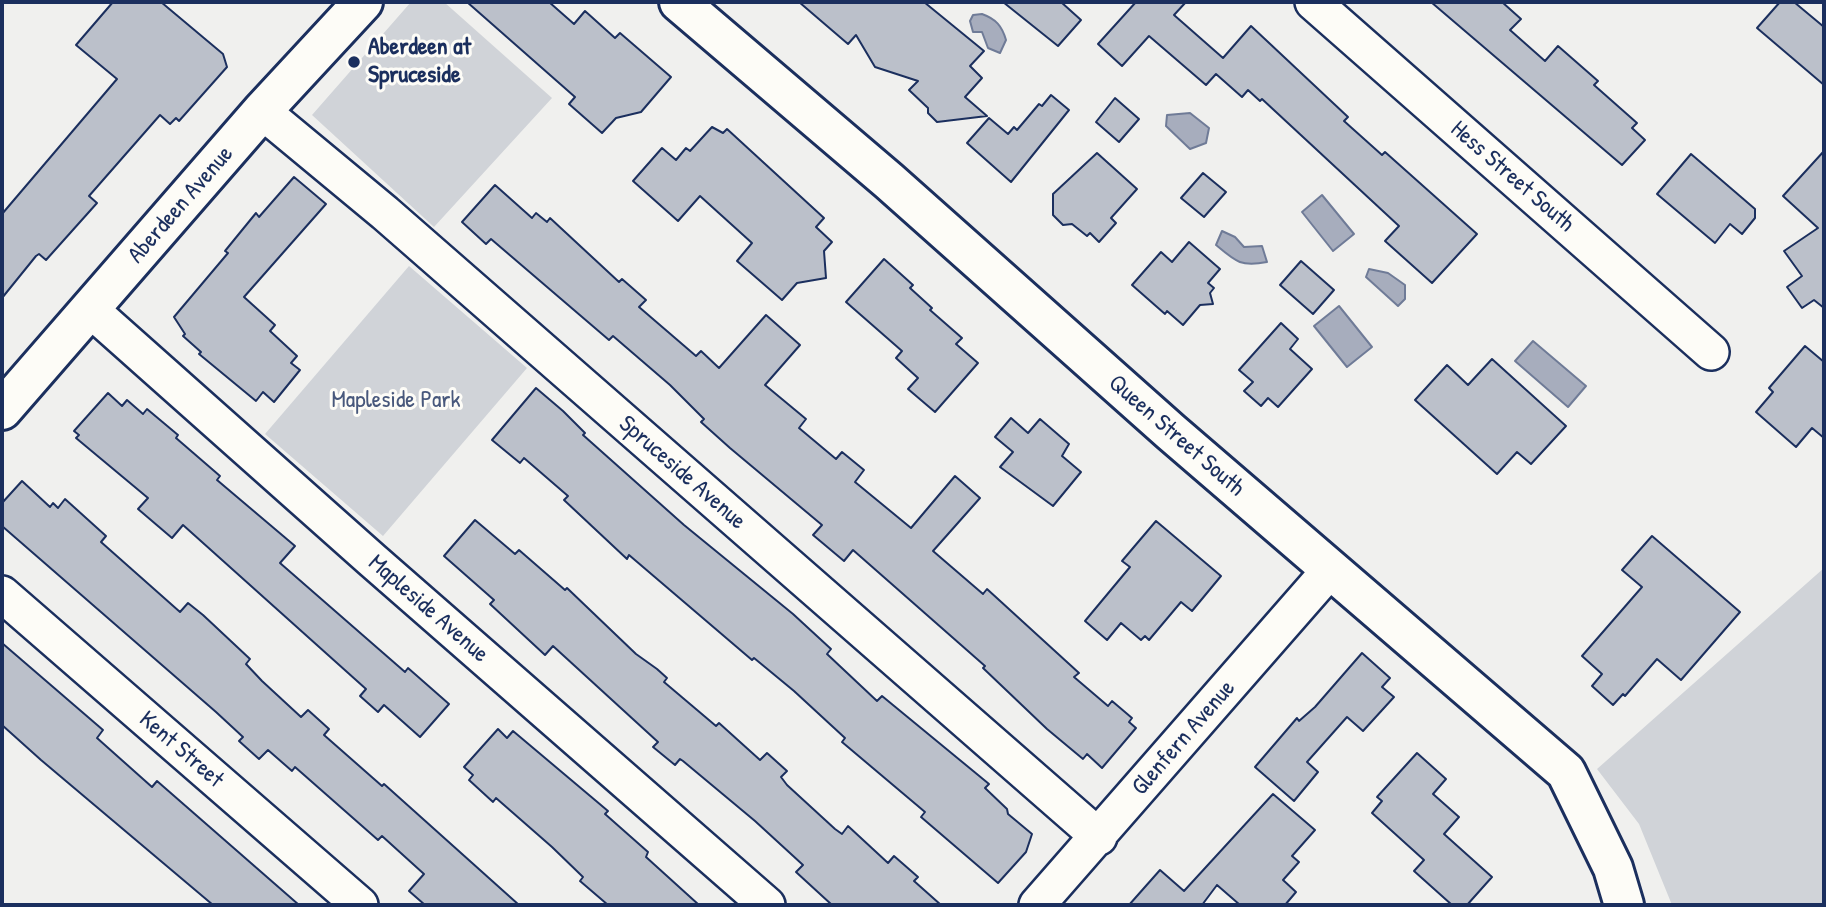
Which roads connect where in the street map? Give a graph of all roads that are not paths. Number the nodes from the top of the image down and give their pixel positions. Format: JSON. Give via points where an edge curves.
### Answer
{"nodes":[{"id":1,"x":679,"y":2,"type":"edge"},
{"id":2,"x":1313,"y":2,"type":"edge"},
{"id":3,"x":359,"y":4,"type":"edge"},
{"id":4,"x":262,"y":111,"type":"junction"},
{"id":5,"x":91,"y":310,"type":"junction"},
{"id":6,"x":1711,"y":352,"type":"dead end"},
{"id":7,"x":2,"y":410,"type":"edge"},
{"id":8,"x":1330,"y":570,"type":"junction"},
{"id":9,"x":2,"y":594,"type":"edge"},
{"id":10,"x":1099,"y":837,"type":"junction"},
{"id":11,"x":360,"y":905,"type":"edge"},
{"id":12,"x":768,"y":905,"type":"edge"},
{"id":13,"x":1037,"y":905,"type":"edge"},
{"id":14,"x":1624,"y":905,"type":"edge"}],
"edges":[{"from":1,"to":8,"type":"main road","name":"Queen Street South"},
{"from":2,"to":6,"type":"street","name":"Hess Street South"},
{"from":3,"to":4,"type":"main road","name":"Aberdeen Avenue"},
{"from":4,"to":5,"type":"main road","name":"Aberdeen Avenue"},
{"from":4,"to":10,"type":"street","name":"Spruceside Avenue","via":[[385,213]]},
{"from":5,"to":7,"type":"main road","name":"Aberdeen Avenue"},
{"from":5,"to":12,"type":"street","name":"Mapleside Avenue"},
{"from":8,"to":10,"type":"street","name":"Glenfern Avenue"},
{"from":8,"to":14,"type":"main road","name":"Queen Street South","via":[[1566,772],[1613,868]]},
{"from":9,"to":11,"type":"street","name":"Kent Street"},
{"from":10,"to":13,"type":"street","name":"Glenfern Avenue"}]}
